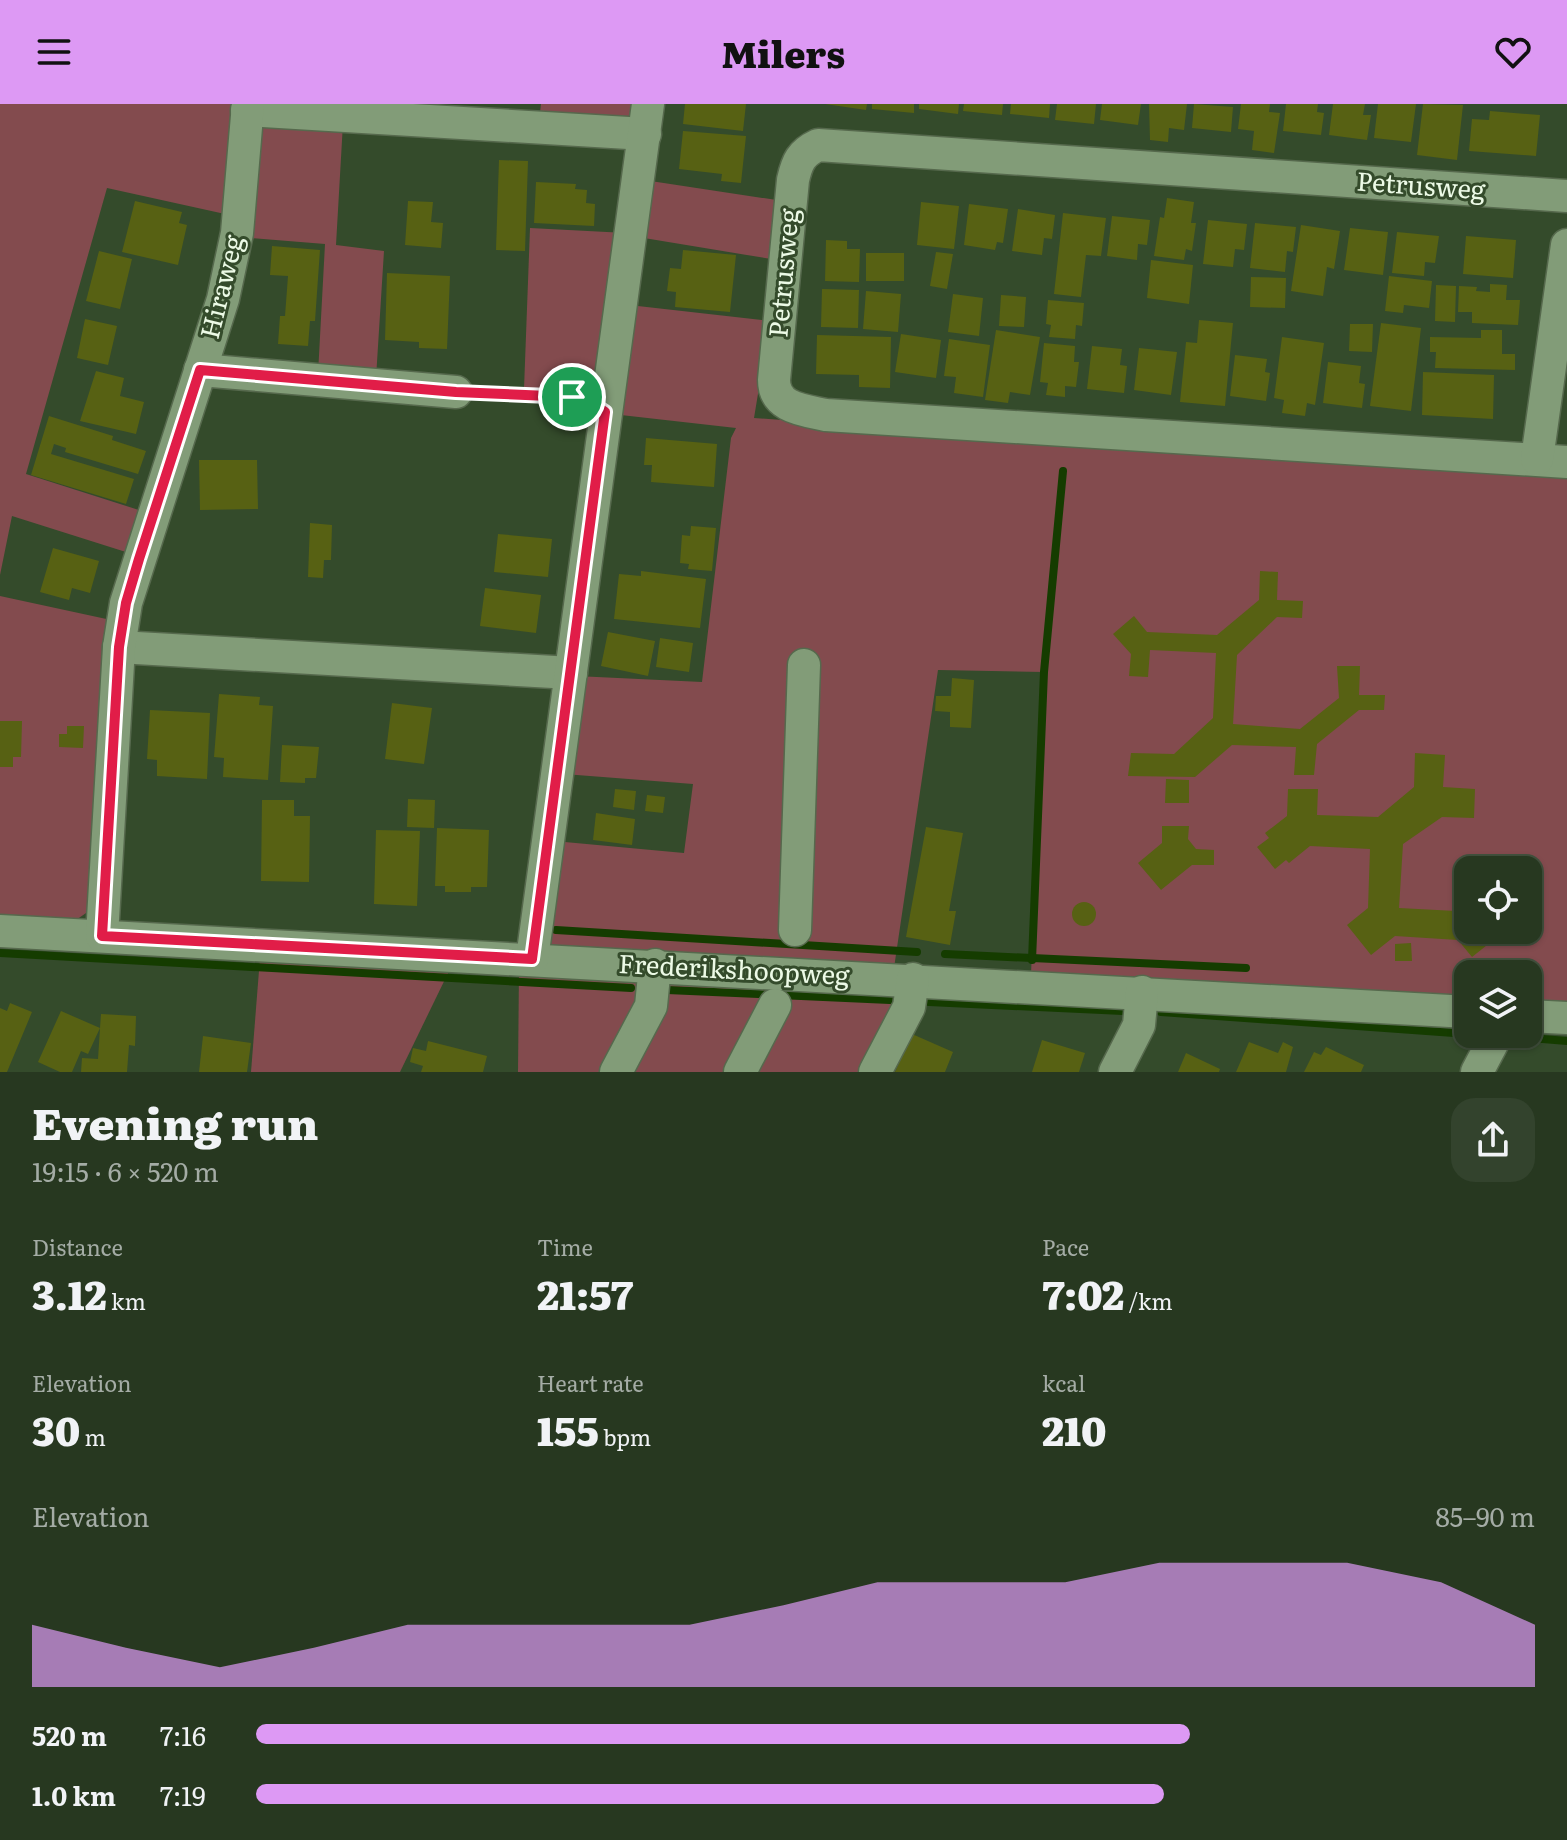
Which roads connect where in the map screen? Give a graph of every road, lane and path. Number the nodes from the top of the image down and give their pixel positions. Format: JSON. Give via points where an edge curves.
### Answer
{"nodes":[{"id":1,"x":248,"y":107,"type":"edge"},
{"id":2,"x":646,"y":119,"type":"edge"},
{"id":3,"x":1567,"y":196,"type":"edge"},
{"id":4,"x":1567,"y":245,"type":"edge"},
{"id":5,"x":200,"y":370,"type":"junction"},
{"id":6,"x":456,"y":392,"type":"joint"},
{"id":7,"x":605,"y":412,"type":"junction"},
{"id":8,"x":1552,"y":461,"type":"edge"},
{"id":9,"x":119,"y":647,"type":"junction"},
{"id":10,"x":804,"y":665,"type":"dead end"},
{"id":11,"x":571,"y":673,"type":"junction"},
{"id":12,"x":0,"y":931,"type":"edge"},
{"id":13,"x":102,"y":936,"type":"junction"},
{"id":14,"x":532,"y":959,"type":"junction"},
{"id":15,"x":655,"y":965,"type":"junction"},
{"id":16,"x":787,"y":969,"type":"junction"},
{"id":17,"x":913,"y":979,"type":"junction"},
{"id":18,"x":1142,"y":992,"type":"junction"},
{"id":19,"x":1454,"y":1011,"type":"edge"},
{"id":20,"x":1542,"y":1017,"type":"edge"},
{"id":21,"x":1567,"y":1018,"type":"edge"},
{"id":22,"x":1490,"y":1048,"type":"edge"},
{"id":23,"x":616,"y":1072,"type":"edge"},
{"id":24,"x":740,"y":1072,"type":"edge"},
{"id":25,"x":875,"y":1072,"type":"edge"},
{"id":26,"x":1115,"y":1072,"type":"edge"},
{"id":27,"x":1477,"y":1072,"type":"edge"}],
"edges":[{"from":1,"to":2,"type":"street"},
{"from":1,"to":5,"type":"street","name":"Hiraweg","via":[[237,233]]},
{"from":2,"to":7,"type":"street"},
{"from":3,"to":8,"type":"street","name":"Petrusweg","via":[[818,145],[797,161],[793,180],[774,380],[781,401],[826,415]]},
{"from":4,"to":8,"type":"street"},
{"from":5,"to":6,"type":"street"},
{"from":5,"to":9,"type":"street","name":"Hiraweg","via":[[126,603]]},
{"from":6,"to":7,"type":"path","via":[[572,397]]},
{"from":7,"to":11,"type":"street"},
{"from":9,"to":11,"type":"street"},
{"from":9,"to":13,"type":"street","name":"Hiraweg"},
{"from":10,"to":16,"type":"street"},
{"from":11,"to":14,"type":"street"},
{"from":12,"to":13,"type":"street","name":"Frederikshoopweg"},
{"from":13,"to":14,"type":"street","name":"Frederikshoopweg"},
{"from":14,"to":15,"type":"street","name":"Frederikshoopweg"},
{"from":15,"to":16,"type":"street","name":"Frederikshoopweg"},
{"from":15,"to":23,"type":"street","via":[[651,1006]]},
{"from":16,"to":17,"type":"street","name":"Frederikshoopweg"},
{"from":16,"to":24,"type":"street"},
{"from":17,"to":18,"type":"street","name":"Frederikshoopweg"},
{"from":17,"to":25,"type":"street","via":[[909,1007]]},
{"from":18,"to":19,"type":"street","name":"Frederikshoopweg"},
{"from":18,"to":26,"type":"street","via":[[1139,1025]]},
{"from":20,"to":21,"type":"street"},
{"from":22,"to":27,"type":"street"}]}
